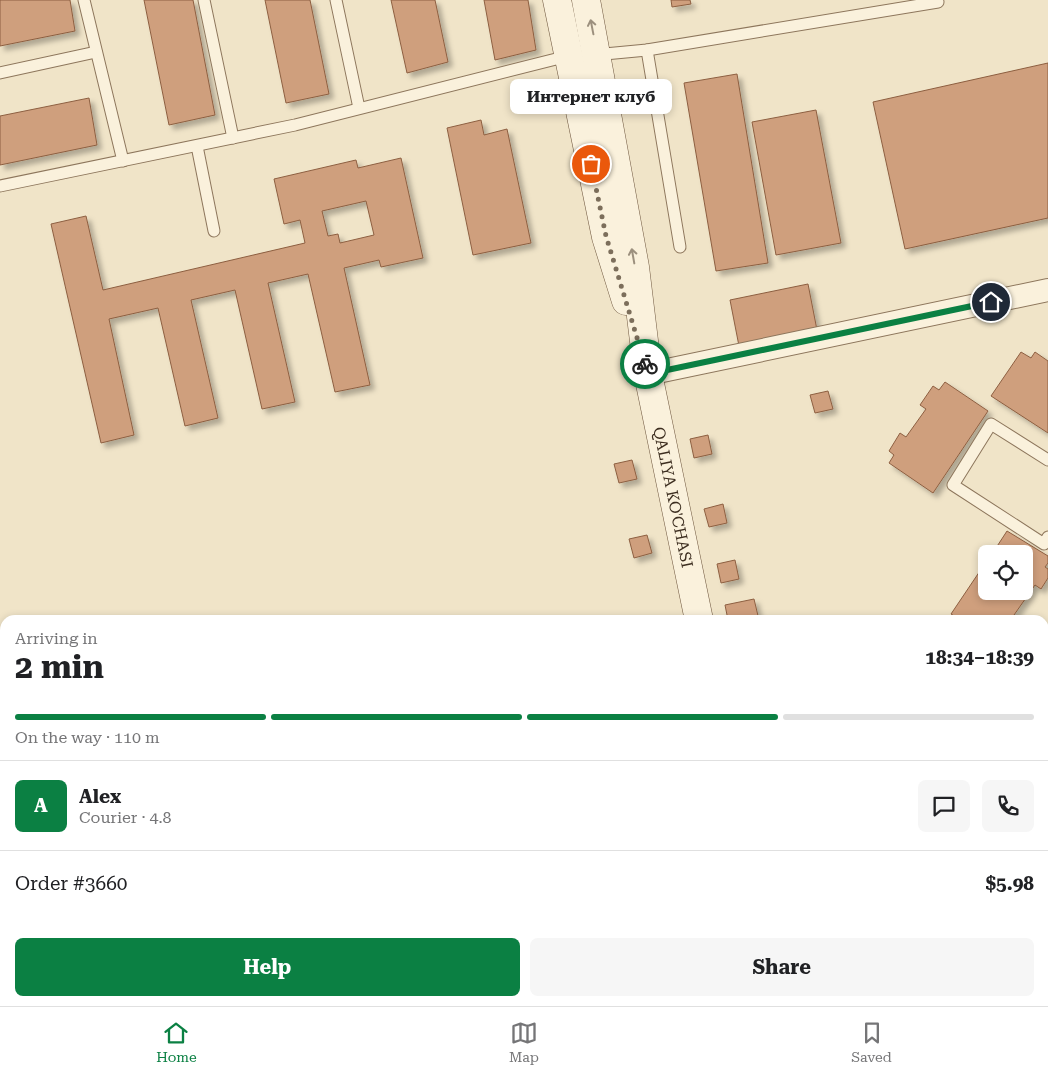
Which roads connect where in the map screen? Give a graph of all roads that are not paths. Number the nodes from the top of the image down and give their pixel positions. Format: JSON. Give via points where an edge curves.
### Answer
{"nodes":[{"id":1,"x":84,"y":0,"type":"edge"},
{"id":2,"x":204,"y":0,"type":"edge"},
{"id":3,"x":336,"y":0,"type":"edge"},
{"id":4,"x":557,"y":0,"type":"edge"},
{"id":5,"x":586,"y":0,"type":"edge"},
{"id":6,"x":938,"y":2,"type":"dead end"},
{"id":7,"x":647,"y":50,"type":"junction"},
{"id":8,"x":96,"y":52,"type":"junction"},
{"id":9,"x":582,"y":55,"type":"junction"},
{"id":10,"x":0,"y":73,"type":"edge"},
{"id":11,"x":359,"y":108,"type":"junction"},
{"id":12,"x":233,"y":138,"type":"junction"},
{"id":13,"x":197,"y":146,"type":"junction"},
{"id":14,"x":122,"y":161,"type":"junction"},
{"id":15,"x":0,"y":186,"type":"edge"},
{"id":16,"x":214,"y":231,"type":"dead end"},
{"id":17,"x":680,"y":247,"type":"dead end"},
{"id":18,"x":1048,"y":290,"type":"edge"},
{"id":19,"x":648,"y":374,"type":"junction"},
{"id":20,"x":1048,"y":460,"type":"edge"},
{"id":21,"x":1048,"y":537,"type":"edge"},
{"id":22,"x":698,"y":615,"type":"edge"}],
"edges":[{"from":1,"to":8,"type":"lane"},
{"from":2,"to":12,"type":"lane"},
{"from":3,"to":11,"type":"lane"},
{"from":4,"to":9,"type":"main road","name":"QALIYA KO'CHASI"},
{"from":9,"to":5,"type":"main road","name":"QALIYA KO'CHASI","one_way":true},
{"from":6,"to":7,"type":"lane"},
{"from":7,"to":9,"type":"lane"},
{"from":7,"to":17,"type":"lane"},
{"from":8,"to":10,"type":"lane"},
{"from":8,"to":14,"type":"lane"},
{"from":9,"to":11,"type":"lane"},
{"from":9,"to":19,"type":"main road","name":"QALIYA KO'CHASI","via":[[635,267]]},
{"from":11,"to":12,"type":"lane"},
{"from":12,"to":13,"type":"lane"},
{"from":13,"to":14,"type":"lane"},
{"from":13,"to":16,"type":"lane"},
{"from":14,"to":15,"type":"lane"},
{"from":18,"to":19,"type":"street"},
{"from":19,"to":22,"type":"main road","name":"QALIYA KO'CHASI"},
{"from":20,"to":21,"type":"lane","via":[[991,424],[953,486],[1044,544]]}]}
